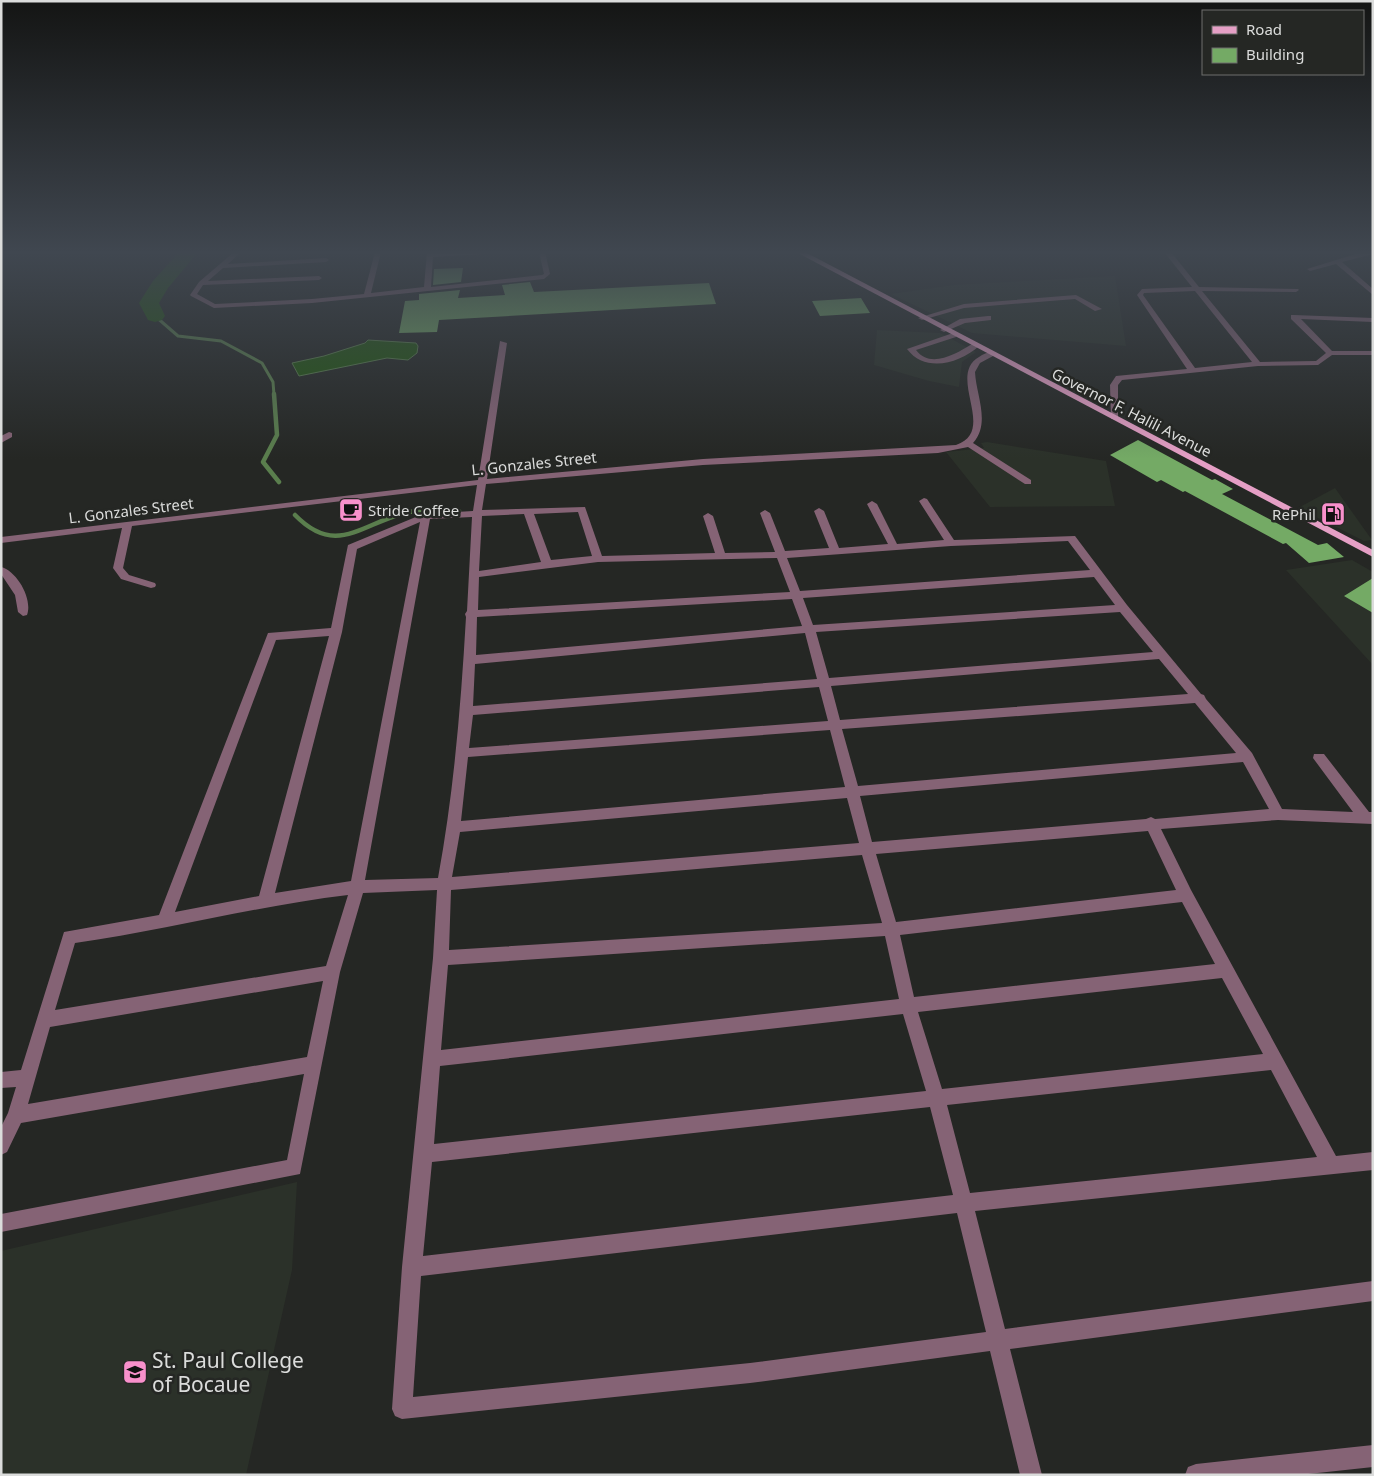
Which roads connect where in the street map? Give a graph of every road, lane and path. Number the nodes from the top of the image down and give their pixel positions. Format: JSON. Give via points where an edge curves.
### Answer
{"nodes":[{"id":1,"x":927,"y":321,"type":"edge"},
{"id":2,"x":964,"y":321,"type":"edge"},
{"id":3,"x":1158,"y":321,"type":"edge"},
{"id":4,"x":1224,"y":321,"type":"edge"},
{"id":5,"x":1298,"y":321,"type":"edge"},
{"id":6,"x":944,"y":330,"type":"junction"},
{"id":7,"x":954,"y":334,"type":"junction"},
{"id":8,"x":503,"y":343,"type":"dead end"},
{"id":9,"x":975,"y":346,"type":"junction"},
{"id":10,"x":1373,"y":352,"type":"edge"},
{"id":11,"x":1330,"y":353,"type":"junction"},
{"id":12,"x":990,"y":354,"type":"junction"},
{"id":13,"x":1258,"y":364,"type":"junction"},
{"id":14,"x":1192,"y":370,"type":"junction"},
{"id":15,"x":1114,"y":418,"type":"junction"},
{"id":16,"x":968,"y":443,"type":"junction"},
{"id":17,"x":1028,"y":482,"type":"dead end"},
{"id":18,"x":480,"y":483,"type":"junction"},
{"id":19,"x":924,"y":501,"type":"dead end"},
{"id":20,"x":872,"y":504,"type":"dead end"},
{"id":21,"x":528,"y":511,"type":"junction"},
{"id":22,"x":819,"y":511,"type":"dead end"},
{"id":23,"x":765,"y":513,"type":"dead end"},
{"id":24,"x":477,"y":514,"type":"junction"},
{"id":25,"x":426,"y":516,"type":"junction"},
{"id":26,"x":708,"y":516,"type":"dead end"},
{"id":27,"x":128,"y":524,"type":"junction"},
{"id":28,"x":1,"y":540,"type":"edge"},
{"id":29,"x":951,"y":543,"type":"junction"},
{"id":30,"x":894,"y":547,"type":"junction"},
{"id":31,"x":836,"y":552,"type":"junction"},
{"id":32,"x":1373,"y":554,"type":"edge"},
{"id":33,"x":780,"y":555,"type":"junction"},
{"id":34,"x":721,"y":557,"type":"junction"},
{"id":35,"x":598,"y":559,"type":"junction"},
{"id":36,"x":547,"y":564,"type":"junction"},
{"id":37,"x":1,"y":570,"type":"edge"},
{"id":38,"x":1097,"y":573,"type":"junction"},
{"id":39,"x":473,"y":575,"type":"junction"},
{"id":40,"x":151,"y":585,"type":"dead end"},
{"id":41,"x":796,"y":595,"type":"junction"},
{"id":42,"x":1123,"y":608,"type":"junction"},
{"id":43,"x":24,"y":612,"type":"dead end"},
{"id":44,"x":470,"y":614,"type":"junction"},
{"id":45,"x":809,"y":629,"type":"junction"},
{"id":46,"x":336,"y":632,"type":"junction"},
{"id":47,"x":1163,"y":655,"type":"junction"},
{"id":48,"x":470,"y":660,"type":"junction"},
{"id":49,"x":824,"y":682,"type":"junction"},
{"id":50,"x":1200,"y":698,"type":"junction"},
{"id":51,"x":467,"y":711,"type":"junction"},
{"id":52,"x":835,"y":726,"type":"junction"},
{"id":53,"x":462,"y":753,"type":"junction"},
{"id":54,"x":1247,"y":758,"type":"junction"},
{"id":55,"x":1319,"y":758,"type":"dead end"},
{"id":56,"x":852,"y":792,"type":"junction"},
{"id":57,"x":1278,"y":814,"type":"junction"},
{"id":58,"x":1369,"y":818,"type":"edge"},
{"id":59,"x":1151,"y":823,"type":"junction"},
{"id":60,"x":454,"y":827,"type":"junction"},
{"id":61,"x":867,"y":848,"type":"junction"},
{"id":62,"x":444,"y":884,"type":"junction"},
{"id":63,"x":357,"y":887,"type":"junction"},
{"id":64,"x":1186,"y":895,"type":"junction"},
{"id":65,"x":265,"y":902,"type":"junction"},
{"id":66,"x":166,"y":920,"type":"junction"},
{"id":67,"x":891,"y":929,"type":"junction"},
{"id":68,"x":441,"y":958,"type":"junction"},
{"id":69,"x":1226,"y":970,"type":"junction"},
{"id":70,"x":332,"y":972,"type":"junction"},
{"id":71,"x":908,"y":1005,"type":"junction"},
{"id":72,"x":45,"y":1020,"type":"junction"},
{"id":73,"x":433,"y":1059,"type":"junction"},
{"id":74,"x":1276,"y":1061,"type":"junction"},
{"id":75,"x":314,"y":1064,"type":"junction"},
{"id":76,"x":28,"y":1078,"type":"junction"},
{"id":77,"x":1,"y":1080,"type":"edge"},
{"id":78,"x":936,"y":1097,"type":"junction"},
{"id":79,"x":16,"y":1115,"type":"junction"},
{"id":80,"x":1,"y":1146,"type":"edge"},
{"id":81,"x":424,"y":1154,"type":"junction"},
{"id":82,"x":1373,"y":1161,"type":"edge"},
{"id":83,"x":1331,"y":1165,"type":"junction"},
{"id":84,"x":964,"y":1203,"type":"junction"},
{"id":85,"x":1,"y":1223,"type":"edge"},
{"id":86,"x":412,"y":1267,"type":"junction"},
{"id":87,"x":1373,"y":1291,"type":"edge"},
{"id":88,"x":999,"y":1340,"type":"junction"},
{"id":89,"x":1373,"y":1456,"type":"edge"},
{"id":90,"x":1031,"y":1475,"type":"edge"},
{"id":91,"x":1196,"y":1475,"type":"edge"}],
"edges":[{"from":1,"to":6,"type":"main road","name":"Governor F. Halili Avenue"},
{"from":2,"to":6,"type":"street"},
{"from":3,"to":14,"type":"street"},
{"from":4,"to":13,"type":"street"},
{"from":5,"to":11,"type":"street"},
{"from":6,"to":7,"type":"main road","name":"Governor F. Halili Avenue"},
{"from":7,"to":9,"type":"main road","name":"Governor F. Halili Avenue"},
{"from":7,"to":9,"type":"street","via":[[911,349],[926,361],[934,362],[959,356]]},
{"from":8,"to":18,"type":"street"},
{"from":9,"to":12,"type":"main road","name":"Governor F. Halili Avenue"},
{"from":10,"to":11,"type":"street"},
{"from":11,"to":13,"type":"street","via":[[1318,363]]},
{"from":12,"to":15,"type":"main road","name":"Governor F. Halili Avenue"},
{"from":12,"to":16,"type":"street","via":[[972,366],[970,375],[978,418],[975,433]]},
{"from":13,"to":14,"type":"street"},
{"from":14,"to":15,"type":"street","via":[[1119,378],[1114,385]]},
{"from":15,"to":32,"type":"main road","name":"Governor F. Halili Avenue"},
{"from":16,"to":17,"type":"street"},
{"from":16,"to":18,"type":"street","name":"L. Gonzales Street","via":[[938,450],[655,465]]},
{"from":18,"to":24,"type":"street"},
{"from":18,"to":27,"type":"street","name":"L. Gonzales Street","via":[[378,492]]},
{"from":19,"to":29,"type":"street"},
{"from":20,"to":30,"type":"street"},
{"from":21,"to":24,"type":"street"},
{"from":21,"to":35,"type":"street","via":[[582,509]]},
{"from":21,"to":36,"type":"street"},
{"from":22,"to":31,"type":"street"},
{"from":23,"to":33,"type":"street"},
{"from":24,"to":25,"type":"street"},
{"from":24,"to":39,"type":"street"},
{"from":25,"to":46,"type":"street","via":[[352,547]]},
{"from":25,"to":63,"type":"street"},
{"from":26,"to":34,"type":"street"},
{"from":27,"to":28,"type":"street","name":"L. Gonzales Street"},
{"from":27,"to":40,"type":"street","via":[[118,568],[126,577]]},
{"from":29,"to":30,"type":"street"},
{"from":29,"to":38,"type":"street","via":[[1071,538]]},
{"from":30,"to":31,"type":"street"},
{"from":31,"to":33,"type":"street"},
{"from":33,"to":34,"type":"street"},
{"from":33,"to":41,"type":"street"},
{"from":34,"to":35,"type":"street"},
{"from":35,"to":36,"type":"street"},
{"from":36,"to":39,"type":"street"},
{"from":37,"to":43,"type":"street","via":[[19,588]]},
{"from":38,"to":41,"type":"street"},
{"from":38,"to":42,"type":"street"},
{"from":39,"to":44,"type":"street"},
{"from":41,"to":44,"type":"street"},
{"from":41,"to":45,"type":"street"},
{"from":42,"to":45,"type":"street"},
{"from":42,"to":47,"type":"street"},
{"from":44,"to":48,"type":"street"},
{"from":45,"to":48,"type":"street"},
{"from":45,"to":49,"type":"street"},
{"from":46,"to":65,"type":"street"},
{"from":46,"to":66,"type":"street","via":[[272,636]]},
{"from":47,"to":49,"type":"street"},
{"from":47,"to":50,"type":"street"},
{"from":48,"to":51,"type":"street"},
{"from":49,"to":51,"type":"street"},
{"from":49,"to":52,"type":"street"},
{"from":50,"to":52,"type":"street"},
{"from":50,"to":54,"type":"street"},
{"from":51,"to":53,"type":"street"},
{"from":52,"to":53,"type":"street"},
{"from":52,"to":56,"type":"street"},
{"from":53,"to":60,"type":"street"},
{"from":54,"to":56,"type":"street"},
{"from":54,"to":57,"type":"street"},
{"from":55,"to":58,"type":"street"},
{"from":56,"to":60,"type":"street"},
{"from":56,"to":61,"type":"street"},
{"from":57,"to":58,"type":"street"},
{"from":57,"to":59,"type":"street"},
{"from":59,"to":61,"type":"street"},
{"from":59,"to":64,"type":"street"},
{"from":60,"to":62,"type":"street"},
{"from":61,"to":62,"type":"street"},
{"from":61,"to":67,"type":"street"},
{"from":62,"to":63,"type":"street"},
{"from":62,"to":68,"type":"street"},
{"from":63,"to":65,"type":"street"},
{"from":63,"to":70,"type":"street"},
{"from":64,"to":67,"type":"street"},
{"from":64,"to":69,"type":"street"},
{"from":65,"to":66,"type":"street"},
{"from":66,"to":72,"type":"street","via":[[69,937]]},
{"from":67,"to":68,"type":"street"},
{"from":67,"to":71,"type":"street"},
{"from":68,"to":73,"type":"street"},
{"from":69,"to":71,"type":"street"},
{"from":69,"to":74,"type":"street"},
{"from":70,"to":72,"type":"street"},
{"from":70,"to":75,"type":"street"},
{"from":71,"to":73,"type":"street"},
{"from":71,"to":78,"type":"street"},
{"from":72,"to":76,"type":"street"},
{"from":73,"to":81,"type":"street"},
{"from":74,"to":78,"type":"street"},
{"from":74,"to":83,"type":"street"},
{"from":75,"to":79,"type":"street"},
{"from":75,"to":85,"type":"street","via":[[294,1168]]},
{"from":76,"to":77,"type":"street"},
{"from":76,"to":79,"type":"street"},
{"from":78,"to":81,"type":"street"},
{"from":78,"to":84,"type":"street"},
{"from":79,"to":80,"type":"street"},
{"from":81,"to":86,"type":"street"},
{"from":82,"to":83,"type":"street"},
{"from":83,"to":84,"type":"street"},
{"from":84,"to":86,"type":"street"},
{"from":84,"to":88,"type":"street"},
{"from":86,"to":88,"type":"street","via":[[402,1410],[750,1373]]},
{"from":87,"to":88,"type":"street"},
{"from":88,"to":90,"type":"street"},
{"from":89,"to":91,"type":"street"}]}
